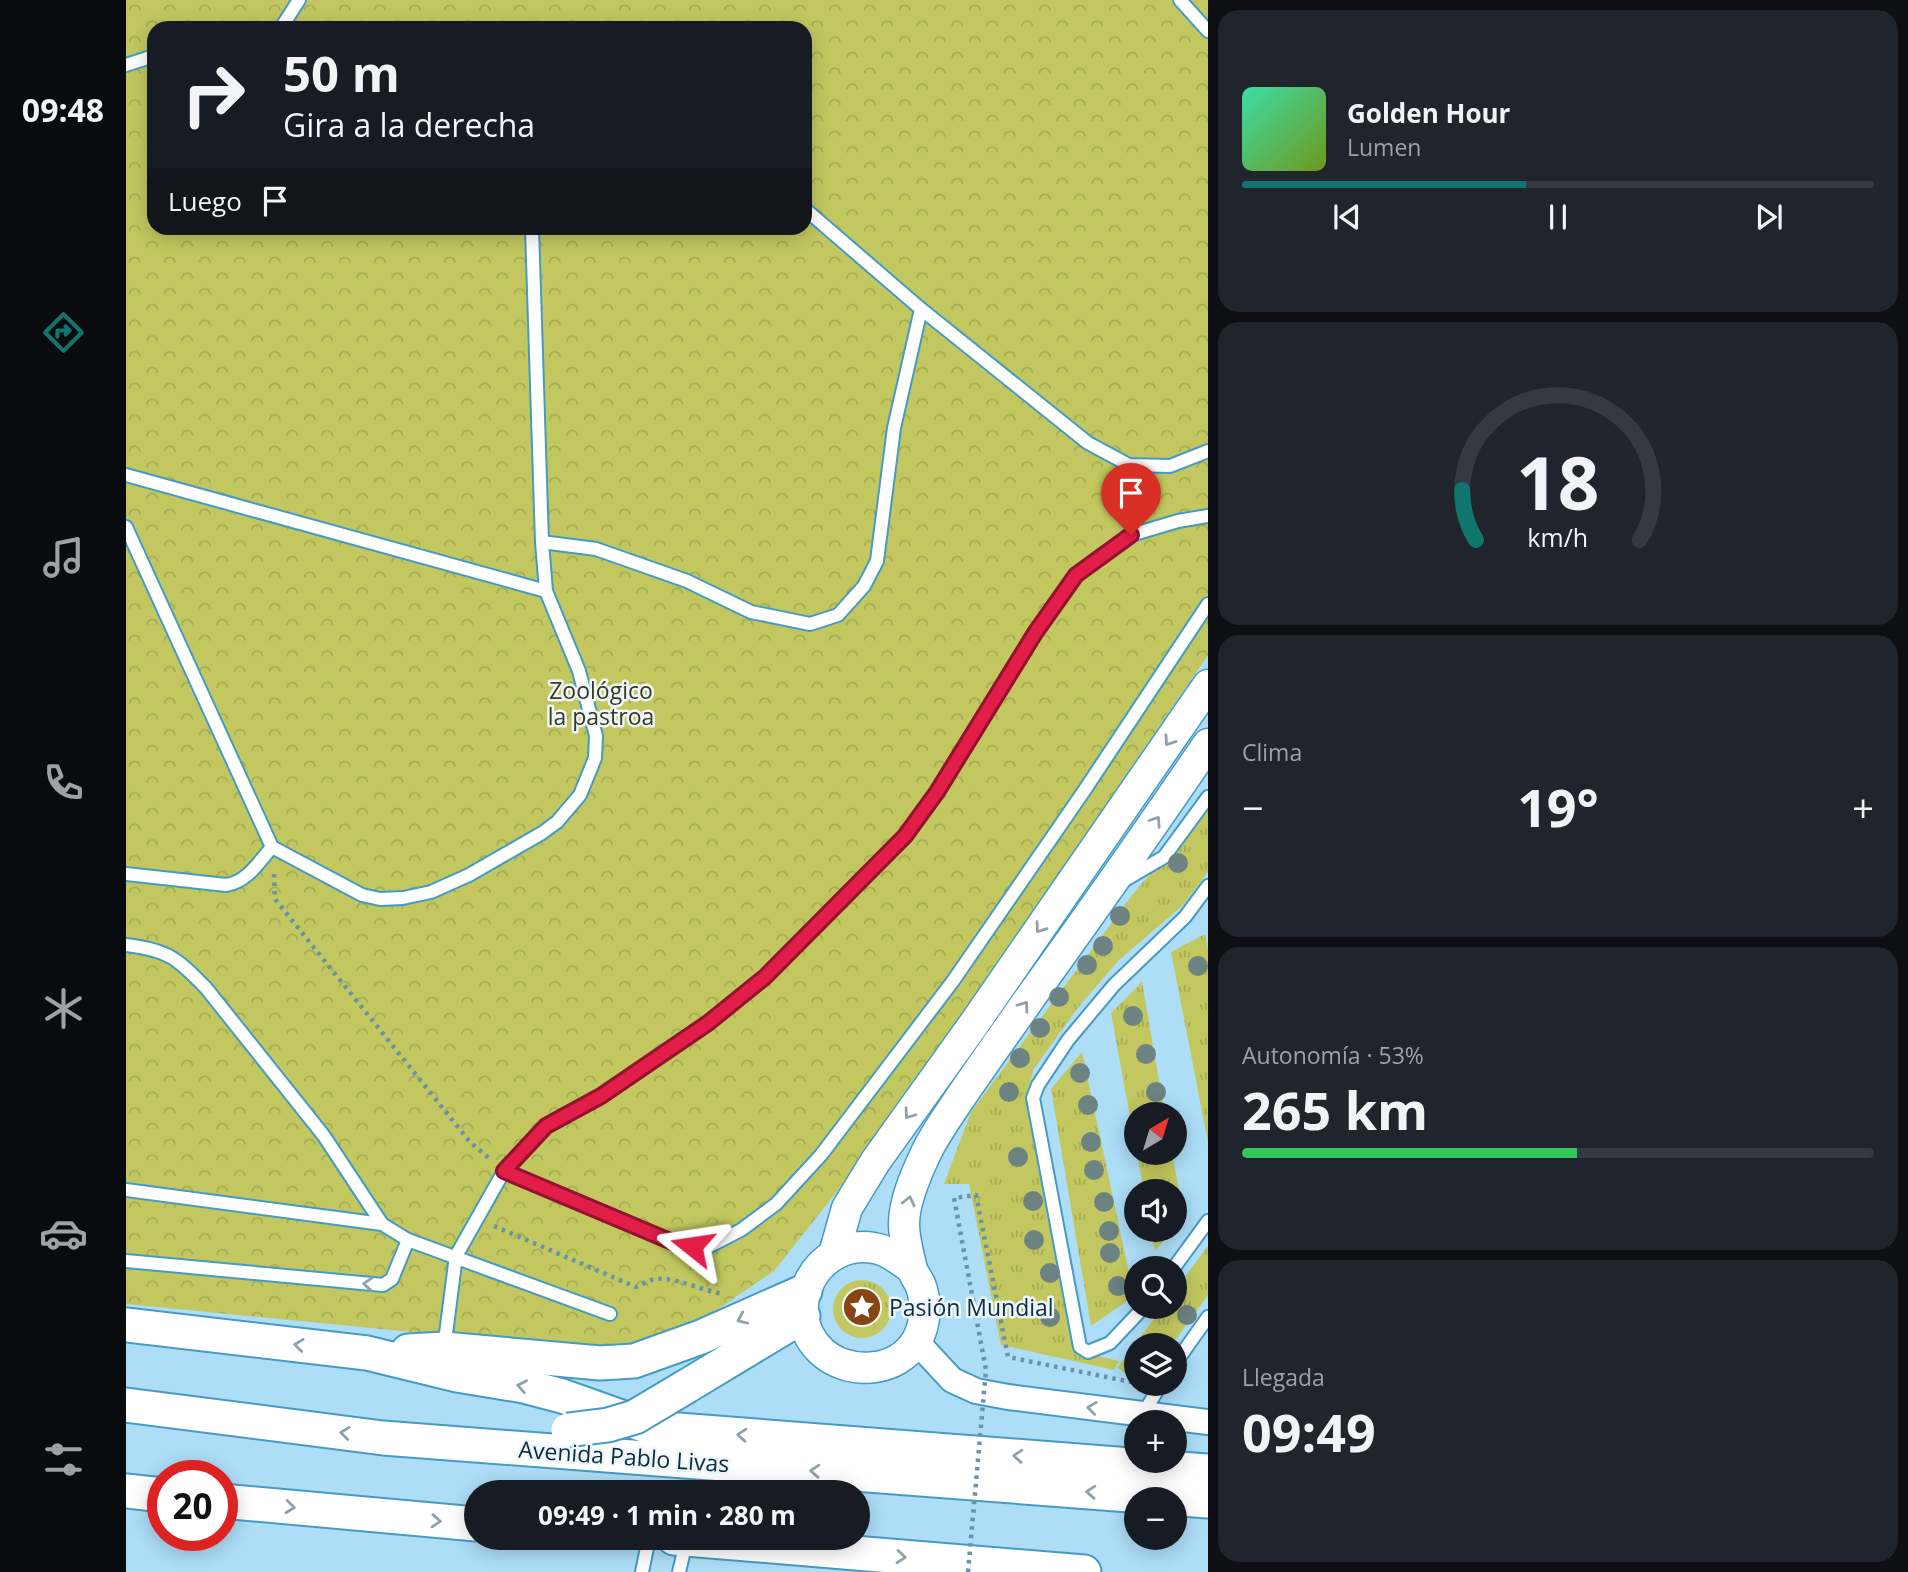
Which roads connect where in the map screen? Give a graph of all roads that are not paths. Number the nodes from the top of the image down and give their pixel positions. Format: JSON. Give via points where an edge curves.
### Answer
{"nodes":[{"id":1,"x":299,"y":0,"type":"edge"},
{"id":2,"x":1180,"y":0,"type":"edge"},
{"id":3,"x":286,"y":21,"type":"edge"},
{"id":4,"x":1208,"y":31,"type":"edge"},
{"id":5,"x":147,"y":58,"type":"edge"},
{"id":6,"x":126,"y":65,"type":"edge"},
{"id":7,"x":812,"y":215,"type":"edge"},
{"id":8,"x":532,"y":235,"type":"edge"},
{"id":9,"x":921,"y":309,"type":"junction"},
{"id":10,"x":1208,"y":451,"type":"edge"},
{"id":11,"x":126,"y":475,"type":"edge"},
{"id":12,"x":1208,"y":516,"type":"edge"},
{"id":13,"x":126,"y":527,"type":"edge"},
{"id":14,"x":542,"y":542,"type":"junction"},
{"id":15,"x":546,"y":591,"type":"junction"},
{"id":16,"x":1208,"y":604,"type":"edge"},
{"id":17,"x":1208,"y":685,"type":"edge"},
{"id":18,"x":1208,"y":744,"type":"edge"},
{"id":19,"x":1208,"y":797,"type":"edge"},
{"id":20,"x":272,"y":847,"type":"junction"},
{"id":21,"x":126,"y":874,"type":"edge"},
{"id":22,"x":1208,"y":886,"type":"edge"},
{"id":23,"x":1110,"y":887,"type":"junction"},
{"id":24,"x":126,"y":945,"type":"edge"},
{"id":25,"x":504,"y":1171,"type":"junction"},
{"id":26,"x":126,"y":1190,"type":"edge"},
{"id":27,"x":1208,"y":1221,"type":"edge"},
{"id":28,"x":382,"y":1224,"type":"junction"},
{"id":29,"x":408,"y":1240,"type":"junction"},
{"id":30,"x":834,"y":1254,"type":"junction"},
{"id":31,"x":456,"y":1256,"type":"junction"},
{"id":32,"x":1182,"y":1256,"type":"edge"},
{"id":33,"x":126,"y":1261,"type":"edge"},
{"id":34,"x":911,"y":1268,"type":"junction"},
{"id":35,"x":804,"y":1304,"type":"junction"},
{"id":36,"x":610,"y":1314,"type":"dead end"},
{"id":37,"x":1208,"y":1317,"type":"edge"},
{"id":38,"x":1133,"y":1319,"type":"edge"},
{"id":39,"x":126,"y":1325,"type":"edge"},
{"id":40,"x":916,"y":1341,"type":"junction"},
{"id":41,"x":1187,"y":1347,"type":"edge"},
{"id":42,"x":444,"y":1349,"type":"junction"},
{"id":43,"x":367,"y":1353,"type":"junction"},
{"id":44,"x":126,"y":1405,"type":"edge"},
{"id":45,"x":1124,"y":1413,"type":"edge"},
{"id":46,"x":1187,"y":1420,"type":"edge"},
{"id":47,"x":1208,"y":1422,"type":"edge"},
{"id":48,"x":383,"y":1438,"type":"junction"},
{"id":49,"x":1208,"y":1471,"type":"edge"},
{"id":50,"x":126,"y":1491,"type":"edge"},
{"id":51,"x":147,"y":1493,"type":"edge"},
{"id":52,"x":1208,"y":1501,"type":"edge"},
{"id":53,"x":238,"y":1502,"type":"edge"},
{"id":54,"x":464,"y":1523,"type":"edge"},
{"id":55,"x":647,"y":1550,"type":"edge"},
{"id":56,"x":680,"y":1550,"type":"edge"},
{"id":57,"x":815,"y":1550,"type":"edge"},
{"id":58,"x":642,"y":1572,"type":"edge"},
{"id":59,"x":679,"y":1572,"type":"edge"},
{"id":60,"x":1084,"y":1572,"type":"edge"}],
"edges":[{"from":1,"to":3,"type":"lane"},
{"from":2,"to":4,"type":"lane"},
{"from":5,"to":6,"type":"lane"},
{"from":7,"to":9,"type":"lane"},
{"from":8,"to":14,"type":"lane"},
{"from":9,"to":10,"type":"lane","via":[[1088,443],[1129,465],[1170,466]]},
{"from":9,"to":14,"type":"lane","via":[[894,428],[877,561],[864,586],[838,615],[810,624],[751,612],[687,581],[596,549]]},
{"from":11,"to":15,"type":"lane"},
{"from":12,"to":25,"type":"lane","via":[[1131,535],[1076,575],[905,836],[765,977],[708,1023],[601,1096],[546,1126]]},
{"from":13,"to":20,"type":"lane"},
{"from":14,"to":15,"type":"lane"},
{"from":15,"to":20,"type":"lane","via":[[579,671],[596,736],[595,758],[580,795],[557,822],[469,875],[432,892],[403,898],[362,895]]},
{"from":16,"to":25,"type":"lane","via":[[953,981],[821,1155],[776,1204],[708,1247],[677,1244]]},
{"from":17,"to":30,"type":"street","one_way":true,"via":[[874,1162],[847,1208]]},
{"from":23,"to":18,"type":"street","one_way":true},
{"from":19,"to":23,"type":"lane","via":[[1164,857]]},
{"from":20,"to":21,"type":"lane","via":[[251,872],[226,886]]},
{"from":22,"to":38,"type":"lane","via":[[1185,916],[1114,985],[1069,1040],[1033,1098],[1080,1347],[1088,1352],[1110,1343]]},
{"from":34,"to":23,"type":"street","one_way":true,"via":[[904,1223],[926,1151]]},
{"from":24,"to":28,"type":"lane","via":[[168,954],[206,988],[324,1136]]},
{"from":25,"to":31,"type":"lane"},
{"from":26,"to":28,"type":"lane"},
{"from":27,"to":32,"type":"lane"},
{"from":28,"to":29,"type":"lane"},
{"from":29,"to":31,"type":"lane"},
{"from":29,"to":33,"type":"lane","one_way":true,"via":[[392,1279],[383,1285]]},
{"from":30,"to":34,"type":"street","via":[[875,1248]]},
{"from":30,"to":35,"type":"street","via":[[817,1268]]},
{"from":31,"to":36,"type":"lane"},
{"from":31,"to":42,"type":"lane"},
{"from":34,"to":40,"type":"street","via":[[925,1303]]},
{"from":35,"to":40,"type":"street","via":[[808,1334],[819,1349],[851,1368],[888,1364]]},
{"from":35,"to":42,"type":"main road","one_way":true,"via":[[634,1361],[600,1363]]},
{"from":35,"to":48,"type":"main road","bridge":true,"via":[[635,1417],[568,1430],[466,1428]]},
{"from":37,"to":41,"type":"lane"},
{"from":43,"to":39,"type":"main road","one_way":true},
{"from":45,"to":40,"type":"street","one_way":true,"via":[[976,1391],[952,1380]]},
{"from":42,"to":43,"type":"main road"},
{"from":49,"to":43,"type":"main road","one_way":true,"via":[[652,1428],[562,1395]]},
{"from":48,"to":44,"type":"main road","name":"Avenida Pablo Livas","one_way":true},
{"from":46,"to":47,"type":"street"},
{"from":52,"to":48,"type":"main road","name":"Avenida Pablo Livas","one_way":true},
{"from":50,"to":51,"type":"main road"},
{"from":53,"to":54,"type":"main road","one_way":true},
{"from":55,"to":58,"type":"lane"},
{"from":56,"to":59,"type":"lane"},
{"from":57,"to":60,"type":"main road","one_way":true}]}
